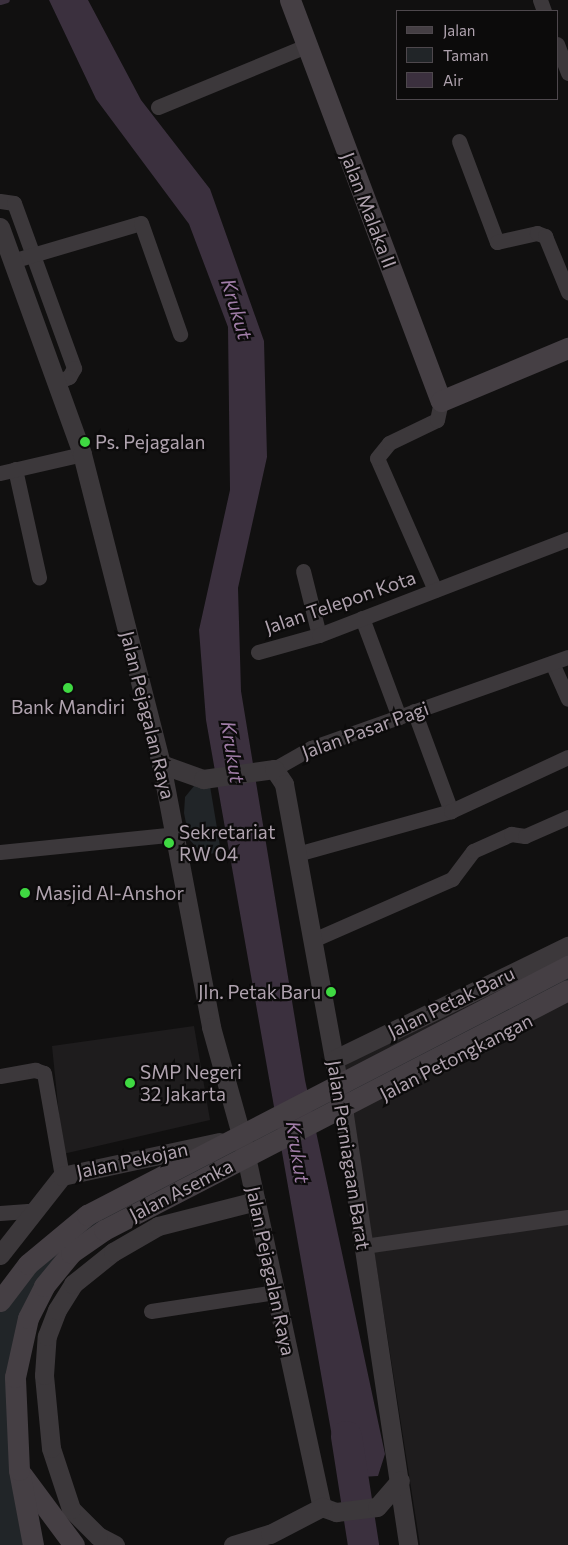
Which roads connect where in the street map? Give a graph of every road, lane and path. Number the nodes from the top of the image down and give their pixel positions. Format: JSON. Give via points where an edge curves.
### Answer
{"nodes":[{"id":1,"x":290,"y":0,"type":"edge"},
{"id":2,"x":306,"y":46,"type":"junction"},
{"id":3,"x":558,"y":46,"type":"edge"},
{"id":4,"x":566,"y":64,"type":"edge"},
{"id":5,"x":158,"y":107,"type":"dead end"},
{"id":6,"x":459,"y":141,"type":"dead end"},
{"id":7,"x":0,"y":201,"type":"edge"},
{"id":8,"x":0,"y":227,"type":"edge"},
{"id":9,"x":33,"y":255,"type":"junction"},
{"id":10,"x":12,"y":262,"type":"junction"},
{"id":11,"x":568,"y":292,"type":"edge"},
{"id":12,"x":180,"y":334,"type":"dead end"},
{"id":13,"x":568,"y":348,"type":"edge"},
{"id":14,"x":56,"y":382,"type":"junction"},
{"id":15,"x":439,"y":410,"type":"junction"},
{"id":16,"x":82,"y":454,"type":"junction"},
{"id":17,"x":15,"y":469,"type":"junction"},
{"id":18,"x":0,"y":473,"type":"edge"},
{"id":19,"x":568,"y":540,"type":"edge"},
{"id":20,"x":303,"y":571,"type":"dead end"},
{"id":21,"x":39,"y":577,"type":"dead end"},
{"id":22,"x":434,"y":590,"type":"junction"},
{"id":23,"x":362,"y":618,"type":"junction"},
{"id":24,"x":318,"y":635,"type":"junction"},
{"id":25,"x":258,"y":652,"type":"dead end"},
{"id":26,"x":568,"y":658,"type":"edge"},
{"id":27,"x":552,"y":663,"type":"junction"},
{"id":28,"x":568,"y":699,"type":"edge"},
{"id":29,"x":414,"y":711,"type":"junction"},
{"id":30,"x":399,"y":717,"type":"junction"},
{"id":31,"x":568,"y":757,"type":"edge"},
{"id":32,"x":161,"y":764,"type":"junction"},
{"id":33,"x":267,"y":770,"type":"junction"},
{"id":34,"x":451,"y":811,"type":"junction"},
{"id":35,"x":568,"y":817,"type":"edge"},
{"id":36,"x":177,"y":834,"type":"junction"},
{"id":37,"x":0,"y":852,"type":"edge"},
{"id":38,"x":297,"y":854,"type":"junction"},
{"id":39,"x":313,"y":940,"type":"junction"},
{"id":40,"x":568,"y":946,"type":"edge"},
{"id":41,"x":568,"y":966,"type":"edge"},
{"id":42,"x":568,"y":998,"type":"edge"},
{"id":43,"x":334,"y":1059,"type":"junction"},
{"id":44,"x":0,"y":1076,"type":"edge"},
{"id":45,"x":344,"y":1115,"type":"junction"},
{"id":46,"x":242,"y":1138,"type":"junction"},
{"id":47,"x":148,"y":1156,"type":"junction"},
{"id":48,"x":62,"y":1176,"type":"junction"},
{"id":49,"x":256,"y":1201,"type":"junction"},
{"id":50,"x":31,"y":1211,"type":"junction"},
{"id":51,"x":0,"y":1213,"type":"edge"},
{"id":52,"x":568,"y":1218,"type":"edge"},
{"id":53,"x":172,"y":1221,"type":"junction"},
{"id":54,"x":364,"y":1246,"type":"junction"},
{"id":55,"x":0,"y":1255,"type":"edge"},
{"id":56,"x":275,"y":1292,"type":"junction"},
{"id":57,"x":0,"y":1301,"type":"edge"},
{"id":58,"x":151,"y":1311,"type":"dead end"},
{"id":59,"x":19,"y":1470,"type":"junction"},
{"id":60,"x":400,"y":1481,"type":"junction"},
{"id":61,"x":374,"y":1508,"type":"junction"},
{"id":62,"x":329,"y":1509,"type":"junction"},
{"id":63,"x":407,"y":1542,"type":"edge"},
{"id":64,"x":33,"y":1545,"type":"edge"},
{"id":65,"x":74,"y":1545,"type":"edge"},
{"id":66,"x":116,"y":1545,"type":"edge"},
{"id":67,"x":233,"y":1545,"type":"edge"}],
"edges":[{"from":1,"to":2,"type":"main road","name":"Jalan Malaka II"},
{"from":2,"to":5,"type":"street"},
{"from":2,"to":15,"type":"main road","name":"Jalan Malaka II"},
{"from":3,"to":4,"type":"street"},
{"from":6,"to":11,"type":"street","via":[[497,242],[537,233],[545,236]]},
{"from":7,"to":9,"type":"street","via":[[14,203]]},
{"from":8,"to":10,"type":"street","name":"Jalan Pejagalan Raya"},
{"from":9,"to":10,"type":"street"},
{"from":9,"to":12,"type":"street","via":[[141,224]]},
{"from":9,"to":14,"type":"street","via":[[74,368],[73,374]]},
{"from":10,"to":14,"type":"street","name":"Jalan Pejagalan Raya"},
{"from":13,"to":15,"type":"main road"},
{"from":14,"to":16,"type":"street","name":"Jalan Pejagalan Raya"},
{"from":15,"to":22,"type":"street","name":"Jalan Telepon Kota","via":[[389,443],[377,458]]},
{"from":16,"to":17,"type":"street"},
{"from":16,"to":32,"type":"street","name":"Jalan Pejagalan Raya"},
{"from":17,"to":18,"type":"street"},
{"from":17,"to":21,"type":"street"},
{"from":19,"to":22,"type":"street","name":"Jalan Telepon Kota"},
{"from":20,"to":24,"type":"street"},
{"from":22,"to":23,"type":"street","name":"Jalan Telepon Kota"},
{"from":23,"to":24,"type":"street","name":"Jalan Telepon Kota"},
{"from":23,"to":30,"type":"street"},
{"from":24,"to":25,"type":"street","name":"Jalan Telepon Kota"},
{"from":26,"to":27,"type":"street","name":"Jalan Pasar Pagi"},
{"from":27,"to":28,"type":"street"},
{"from":27,"to":29,"type":"street","name":"Jalan Pasar Pagi"},
{"from":29,"to":30,"type":"street","name":"Jalan Pasar Pagi"},
{"from":29,"to":34,"type":"street"},
{"from":30,"to":33,"type":"street","name":"Jalan Pasar Pagi","via":[[311,748]]},
{"from":31,"to":34,"type":"street"},
{"from":32,"to":33,"type":"street","name":"Jalan Pasar Pagi","via":[[203,779]]},
{"from":32,"to":36,"type":"street","name":"Jalan Pejagalan Raya"},
{"from":33,"to":38,"type":"street","name":"Jalan Perniagaan Barat","via":[[284,784]]},
{"from":34,"to":38,"type":"street"},
{"from":35,"to":39,"type":"street","via":[[525,836],[510,834],[473,851],[452,879]]},
{"from":36,"to":37,"type":"street"},
{"from":36,"to":46,"type":"street","name":"Jalan Pejagalan Raya","via":[[212,1027]]},
{"from":38,"to":39,"type":"street","name":"Jalan Perniagaan Barat"},
{"from":39,"to":43,"type":"street","name":"Jalan Perniagaan Barat"},
{"from":40,"to":43,"type":"street","name":"Jalan Petak Baru"},
{"from":41,"to":57,"type":"main road","name":"Jalan Asemka","bridge":true,"via":[[88,1215],[28,1264]]},
{"from":42,"to":45,"type":"street","name":"Jalan Petongkangan"},
{"from":42,"to":59,"type":"main road","name":"Jalan Asemka","bridge":true,"via":[[104,1230],[71,1254],[44,1286],[22,1340],[15,1377]]},
{"from":43,"to":45,"type":"street","name":"Jalan Perniagaan Barat"},
{"from":44,"to":48,"type":"street","via":[[35,1070],[44,1073]]},
{"from":45,"to":54,"type":"street","name":"Jalan Perniagaan Barat"},
{"from":46,"to":47,"type":"street","name":"Jalan Pekojan"},
{"from":46,"to":49,"type":"street","name":"Jalan Pejagalan Raya"},
{"from":47,"to":48,"type":"street","name":"Jalan Pekojan"},
{"from":47,"to":53,"type":"street","via":[[168,1164],[180,1182],[182,1203]]},
{"from":48,"to":50,"type":"street","name":"Jalan Pekojan"},
{"from":49,"to":53,"type":"street"},
{"from":49,"to":56,"type":"street","name":"Jalan Pejagalan Raya"},
{"from":50,"to":51,"type":"street"},
{"from":50,"to":55,"type":"street","name":"Jalan Pekojan"},
{"from":52,"to":54,"type":"street"},
{"from":53,"to":66,"type":"street","via":[[113,1252],[73,1284],[47,1336],[44,1400],[60,1482],[78,1520]]},
{"from":54,"to":60,"type":"street","name":"Jalan Perniagaan Barat"},
{"from":56,"to":58,"type":"street"},
{"from":56,"to":62,"type":"street","name":"Jalan Pejagalan Raya"},
{"from":59,"to":64,"type":"main road","name":"Jalan Asemka"},
{"from":59,"to":65,"type":"main road"},
{"from":60,"to":61,"type":"street"},
{"from":60,"to":63,"type":"street","name":"Jalan Perniagaan Barat"},
{"from":61,"to":62,"type":"street"},
{"from":61,"to":63,"type":"street"},
{"from":62,"to":67,"type":"street","via":[[270,1534]]}]}
